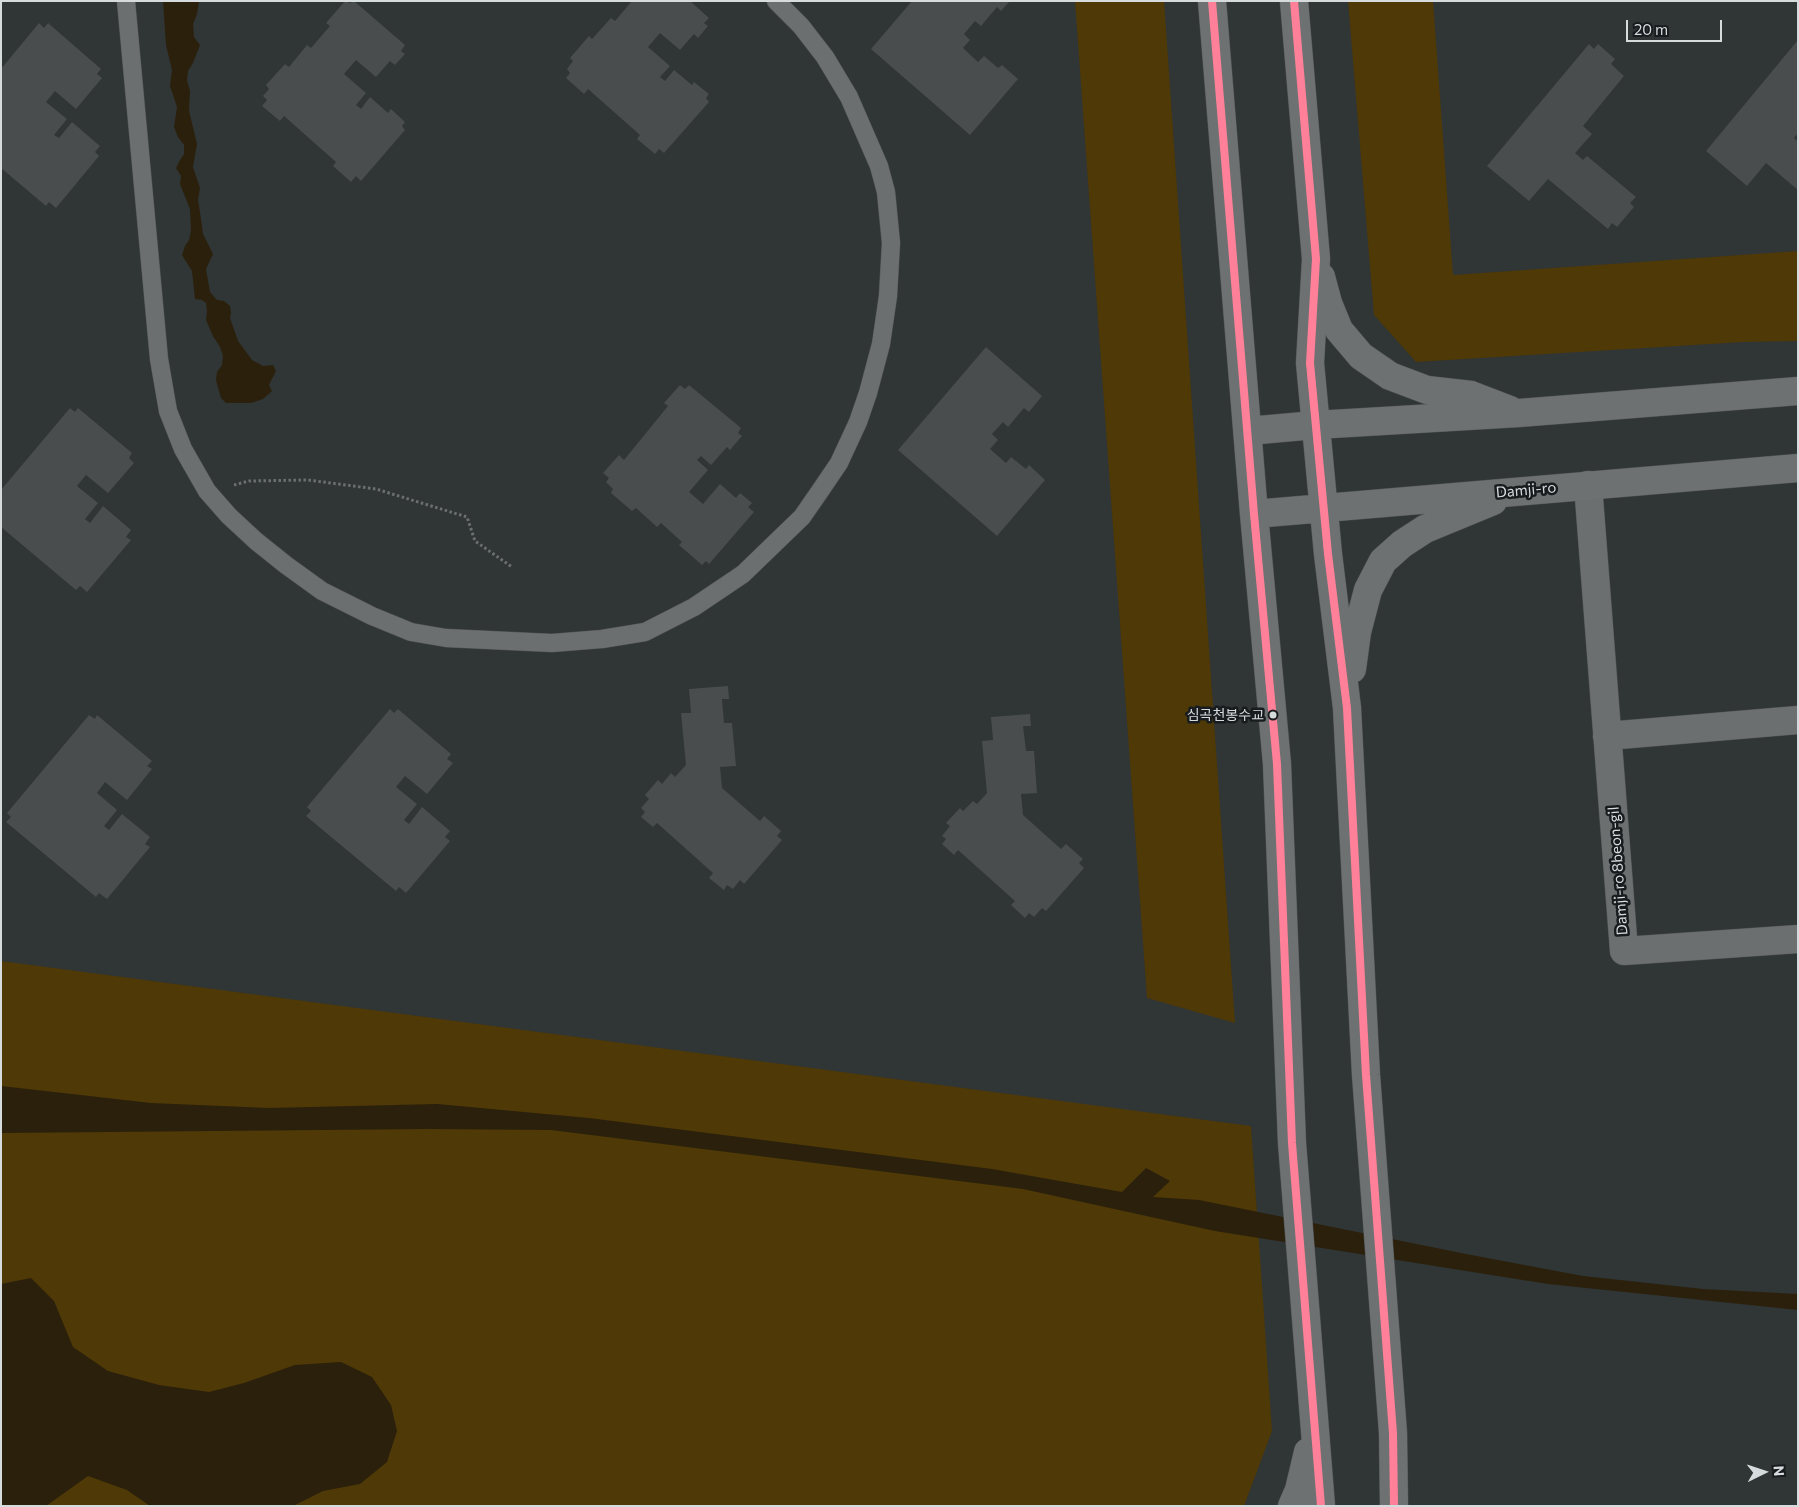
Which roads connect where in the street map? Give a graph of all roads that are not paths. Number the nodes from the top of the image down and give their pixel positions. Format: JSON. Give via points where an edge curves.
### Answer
{"nodes":[{"id":1,"x":126,"y":1,"type":"edge"},
{"id":2,"x":776,"y":1,"type":"edge"},
{"id":3,"x":1212,"y":1,"type":"edge"},
{"id":4,"x":1294,"y":1,"type":"edge"},
{"id":5,"x":1316,"y":260,"type":"junction"},
{"id":6,"x":1798,"y":391,"type":"edge"},
{"id":7,"x":1519,"y":413,"type":"junction"},
{"id":8,"x":1315,"y":425,"type":"junction"},
{"id":9,"x":1248,"y":431,"type":"junction"},
{"id":10,"x":1798,"y":468,"type":"edge"},
{"id":11,"x":1588,"y":485,"type":"junction"},
{"id":12,"x":1515,"y":491,"type":"junction"},
{"id":13,"x":1324,"y":508,"type":"junction"},
{"id":14,"x":1254,"y":514,"type":"junction"},
{"id":15,"x":1347,"y":708,"type":"junction"},
{"id":16,"x":1798,"y":720,"type":"edge"},
{"id":17,"x":1608,"y":736,"type":"junction"},
{"id":18,"x":1798,"y":939,"type":"edge"},
{"id":19,"x":1313,"y":1428,"type":"junction"},
{"id":20,"x":1292,"y":1506,"type":"edge"},
{"id":21,"x":1321,"y":1506,"type":"edge"},
{"id":22,"x":1394,"y":1506,"type":"edge"}],
"edges":[{"from":1,"to":2,"type":"lane","via":[[159,359],[168,411],[183,449],[207,491],[256,542],[322,591],[365,613],[411,632],[446,638],[552,643],[645,632],[694,607],[743,574],[802,517],[843,455],[858,422],[881,344],[888,296],[892,243],[886,192],[879,166],[852,104],[825,57]]},
{"from":3,"to":9,"type":"main road"},
{"from":4,"to":5,"type":"main road"},
{"from":5,"to":7,"type":"main road","via":[[1339,330],[1361,356],[1390,376],[1427,390],[1471,395]]},
{"from":5,"to":8,"type":"main road","via":[[1310,362]]},
{"from":6,"to":7,"type":"main road"},
{"from":7,"to":8,"type":"main road"},
{"from":8,"to":9,"type":"main road"},
{"from":8,"to":13,"type":"main road"},
{"from":9,"to":14,"type":"main road"},
{"from":10,"to":11,"type":"main road","name":"Damji-ro"},
{"from":11,"to":12,"type":"main road","name":"Damji-ro"},
{"from":11,"to":17,"type":"street","name":"Damji-ro 8beon-gil"},
{"from":12,"to":13,"type":"main road","name":"Damji-ro"},
{"from":12,"to":15,"type":"main road","via":[[1425,529],[1383,561],[1363,607]]},
{"from":13,"to":14,"type":"main road","name":"Damji-ro"},
{"from":13,"to":15,"type":"main road"},
{"from":14,"to":19,"type":"main road","via":[[1277,764],[1292,1143]]},
{"from":15,"to":22,"type":"main road","via":[[1366,1075],[1393,1432]]},
{"from":16,"to":17,"type":"street"},
{"from":17,"to":18,"type":"street","name":"Damji-ro 8beon-gil","via":[[1624,951]]},
{"from":19,"to":20,"type":"main road","via":[[1300,1490]]},
{"from":19,"to":21,"type":"main road"}]}
